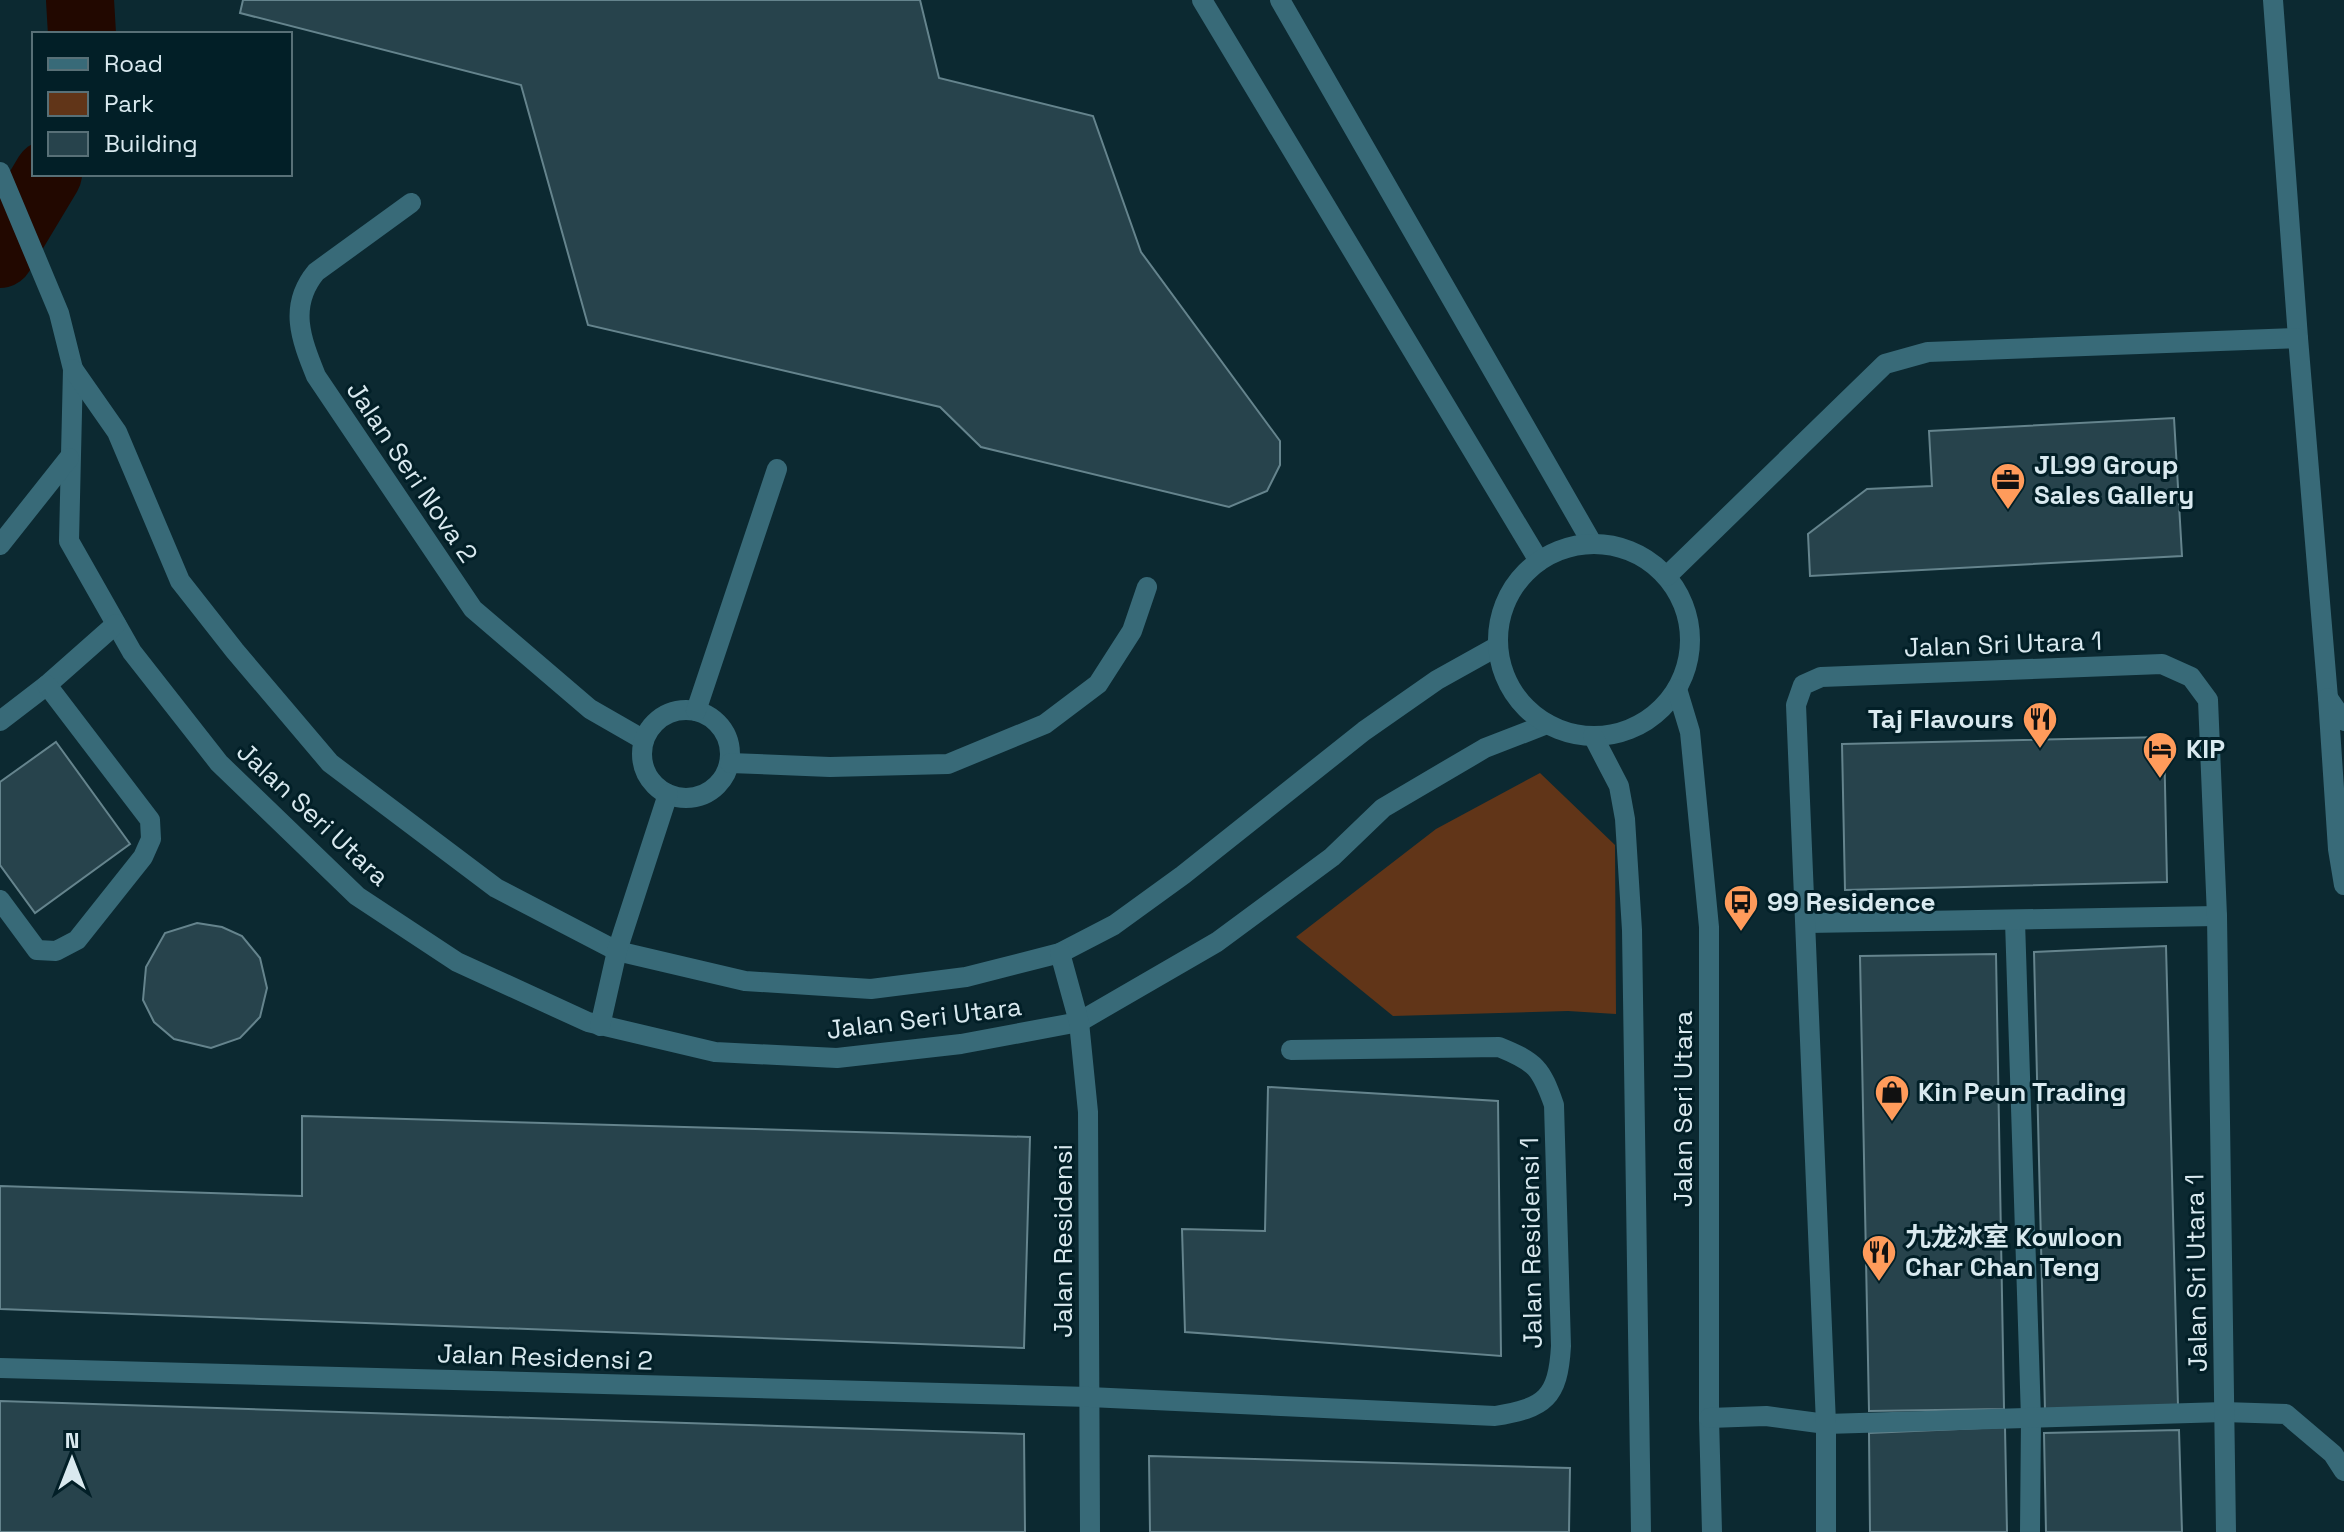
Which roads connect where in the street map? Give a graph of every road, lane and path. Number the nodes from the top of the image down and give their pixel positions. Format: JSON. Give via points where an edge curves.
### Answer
{"nodes":[{"id":1,"x":1202,"y":0,"type":"edge"},
{"id":2,"x":1280,"y":0,"type":"edge"},
{"id":3,"x":2273,"y":0,"type":"edge"},
{"id":4,"x":0,"y":172,"type":"edge"},
{"id":5,"x":411,"y":203,"type":"dead end"},
{"id":6,"x":2298,"y":338,"type":"junction"},
{"id":7,"x":73,"y":369,"type":"junction"},
{"id":8,"x":69,"y":458,"type":"junction"},
{"id":9,"x":777,"y":469,"type":"dead end"},
{"id":10,"x":1592,"y":543,"type":"junction"},
{"id":11,"x":0,"y":545,"type":"edge"},
{"id":12,"x":1539,"y":561,"type":"junction"},
{"id":13,"x":1667,"y":576,"type":"junction"},
{"id":14,"x":1147,"y":587,"type":"dead end"},
{"id":15,"x":116,"y":624,"type":"junction"},
{"id":16,"x":1498,"y":646,"type":"junction"},
{"id":17,"x":47,"y":685,"type":"junction"},
{"id":18,"x":1677,"y":689,"type":"junction"},
{"id":19,"x":2328,"y":698,"type":"junction"},
{"id":20,"x":696,"y":711,"type":"junction"},
{"id":21,"x":0,"y":721,"type":"edge"},
{"id":22,"x":2344,"y":721,"type":"edge"},
{"id":23,"x":1547,"y":724,"type":"junction"},
{"id":24,"x":1593,"y":736,"type":"junction"},
{"id":25,"x":644,"y":740,"type":"junction"},
{"id":26,"x":730,"y":763,"type":"junction"},
{"id":27,"x":668,"y":794,"type":"junction"},
{"id":28,"x":2344,"y":885,"type":"edge"},
{"id":29,"x":0,"y":900,"type":"edge"},
{"id":30,"x":2217,"y":916,"type":"junction"},
{"id":31,"x":2015,"y":921,"type":"junction"},
{"id":32,"x":1807,"y":923,"type":"junction"},
{"id":33,"x":617,"y":951,"type":"junction"},
{"id":34,"x":1060,"y":953,"type":"junction"},
{"id":35,"x":1079,"y":1022,"type":"junction"},
{"id":36,"x":600,"y":1026,"type":"junction"},
{"id":37,"x":1291,"y":1050,"type":"dead end"},
{"id":38,"x":0,"y":1368,"type":"edge"},
{"id":39,"x":1089,"y":1397,"type":"junction"},
{"id":40,"x":2224,"y":1412,"type":"junction"},
{"id":41,"x":1709,"y":1418,"type":"junction"},
{"id":42,"x":2031,"y":1418,"type":"junction"},
{"id":43,"x":1826,"y":1424,"type":"junction"},
{"id":44,"x":2344,"y":1471,"type":"edge"},
{"id":45,"x":1090,"y":1532,"type":"edge"},
{"id":46,"x":1641,"y":1532,"type":"edge"},
{"id":47,"x":1712,"y":1532,"type":"edge"},
{"id":48,"x":1826,"y":1532,"type":"edge"},
{"id":49,"x":2030,"y":1532,"type":"edge"},
{"id":50,"x":2226,"y":1532,"type":"edge"}],
"edges":[{"from":1,"to":12,"type":"street"},
{"from":2,"to":10,"type":"street"},
{"from":3,"to":6,"type":"street"},
{"from":4,"to":7,"type":"street","name":"Jalan Seri Utara","via":[[59,313]]},
{"from":5,"to":25,"type":"street","name":"Jalan Seri Nova 2","via":[[304,286],[299,304],[302,341],[316,376],[473,609],[590,709]]},
{"from":6,"to":13,"type":"street","via":[[1928,352],[1885,364]]},
{"from":6,"to":19,"type":"street"},
{"from":7,"to":8,"type":"street","name":"Jalan Seri Utara"},
{"from":7,"to":33,"type":"street","name":"Jalan Seri Utara","via":[[117,432],[180,581],[330,763],[496,888]]},
{"from":8,"to":11,"type":"street"},
{"from":8,"to":15,"type":"street","name":"Jalan Seri Utara","via":[[69,541]]},
{"from":9,"to":20,"type":"street"},
{"from":10,"to":12,"type":"street"},
{"from":10,"to":13,"type":"street","via":[[1620,547]]},
{"from":12,"to":16,"type":"street","via":[[1515,583],[1501,613]]},
{"from":13,"to":18,"type":"street","via":[[1683,602],[1690,631],[1689,661]]},
{"from":14,"to":26,"type":"street","via":[[1132,631],[1098,684],[1045,724],[948,764]]},
{"from":15,"to":17,"type":"street"},
{"from":15,"to":36,"type":"street","name":"Jalan Seri Utara","via":[[219,763],[357,896],[457,962]]},
{"from":16,"to":23,"type":"street","via":[[1505,677],[1522,704]]},
{"from":16,"to":34,"type":"street","name":"Jalan Seri Utara","via":[[1364,731],[1114,925]]},
{"from":17,"to":21,"type":"street"},
{"from":17,"to":29,"type":"street","via":[[150,820],[151,839],[143,857],[77,940],[56,951],[37,950]]},
{"from":18,"to":24,"type":"street","via":[[1655,714],[1627,730]]},
{"from":18,"to":41,"type":"street","name":"Jalan Seri Utara","via":[[1690,732],[1709,927]]},
{"from":19,"to":22,"type":"street"},
{"from":19,"to":28,"type":"street"},
{"from":20,"to":25,"type":"street","via":[[670,712]]},
{"from":20,"to":26,"type":"street","via":[[720,724]]},
{"from":23,"to":24,"type":"street"},
{"from":23,"to":35,"type":"street","name":"Jalan Seri Utara","via":[[1485,748],[1383,808],[1332,857],[1217,942]]},
{"from":24,"to":46,"type":"street","name":"Jalan Seri Utara","via":[[1619,786],[1632,930]]},
{"from":25,"to":27,"type":"street","via":[[643,766]]},
{"from":26,"to":27,"type":"street","via":[[717,786],[706,793],[694,798]]},
{"from":27,"to":33,"type":"street"},
{"from":30,"to":31,"type":"street"},
{"from":30,"to":32,"type":"street","name":"Jalan Sri Utara 1","via":[[2208,700],[2191,677],[2162,664],[1821,677],[1803,685],[1796,705]]},
{"from":30,"to":40,"type":"street","name":"Jalan Sri Utara 1"},
{"from":31,"to":32,"type":"street"},
{"from":31,"to":42,"type":"street"},
{"from":32,"to":43,"type":"street","name":"Jalan Sri Utara 1"},
{"from":33,"to":34,"type":"street","name":"Jalan Seri Utara","via":[[745,981],[871,989],[966,977]]},
{"from":33,"to":36,"type":"street"},
{"from":34,"to":35,"type":"street","name":"Jalan Residensi"},
{"from":35,"to":36,"type":"street","name":"Jalan Seri Utara","via":[[961,1044],[837,1058],[715,1052]]},
{"from":35,"to":39,"type":"street","name":"Jalan Residensi","via":[[1088,1112]]},
{"from":37,"to":39,"type":"street","name":"Jalan Residensi 1","via":[[1499,1047],[1524,1057],[1544,1075],[1554,1105],[1561,1346],[1560,1373],[1548,1398],[1520,1412],[1495,1416]]},
{"from":38,"to":39,"type":"street","name":"Jalan Residensi 2"},
{"from":39,"to":45,"type":"street","name":"Jalan Residensi"},
{"from":40,"to":42,"type":"street"},
{"from":40,"to":44,"type":"street","via":[[2286,1414],[2333,1454]]},
{"from":40,"to":50,"type":"street","name":"Jalan Sri Utara 1"},
{"from":41,"to":43,"type":"street","via":[[1766,1416]]},
{"from":41,"to":47,"type":"street","name":"Jalan Seri Utara"},
{"from":42,"to":43,"type":"street"},
{"from":42,"to":49,"type":"street"},
{"from":43,"to":48,"type":"street","name":"Jalan Sri Utara 1"}]}
